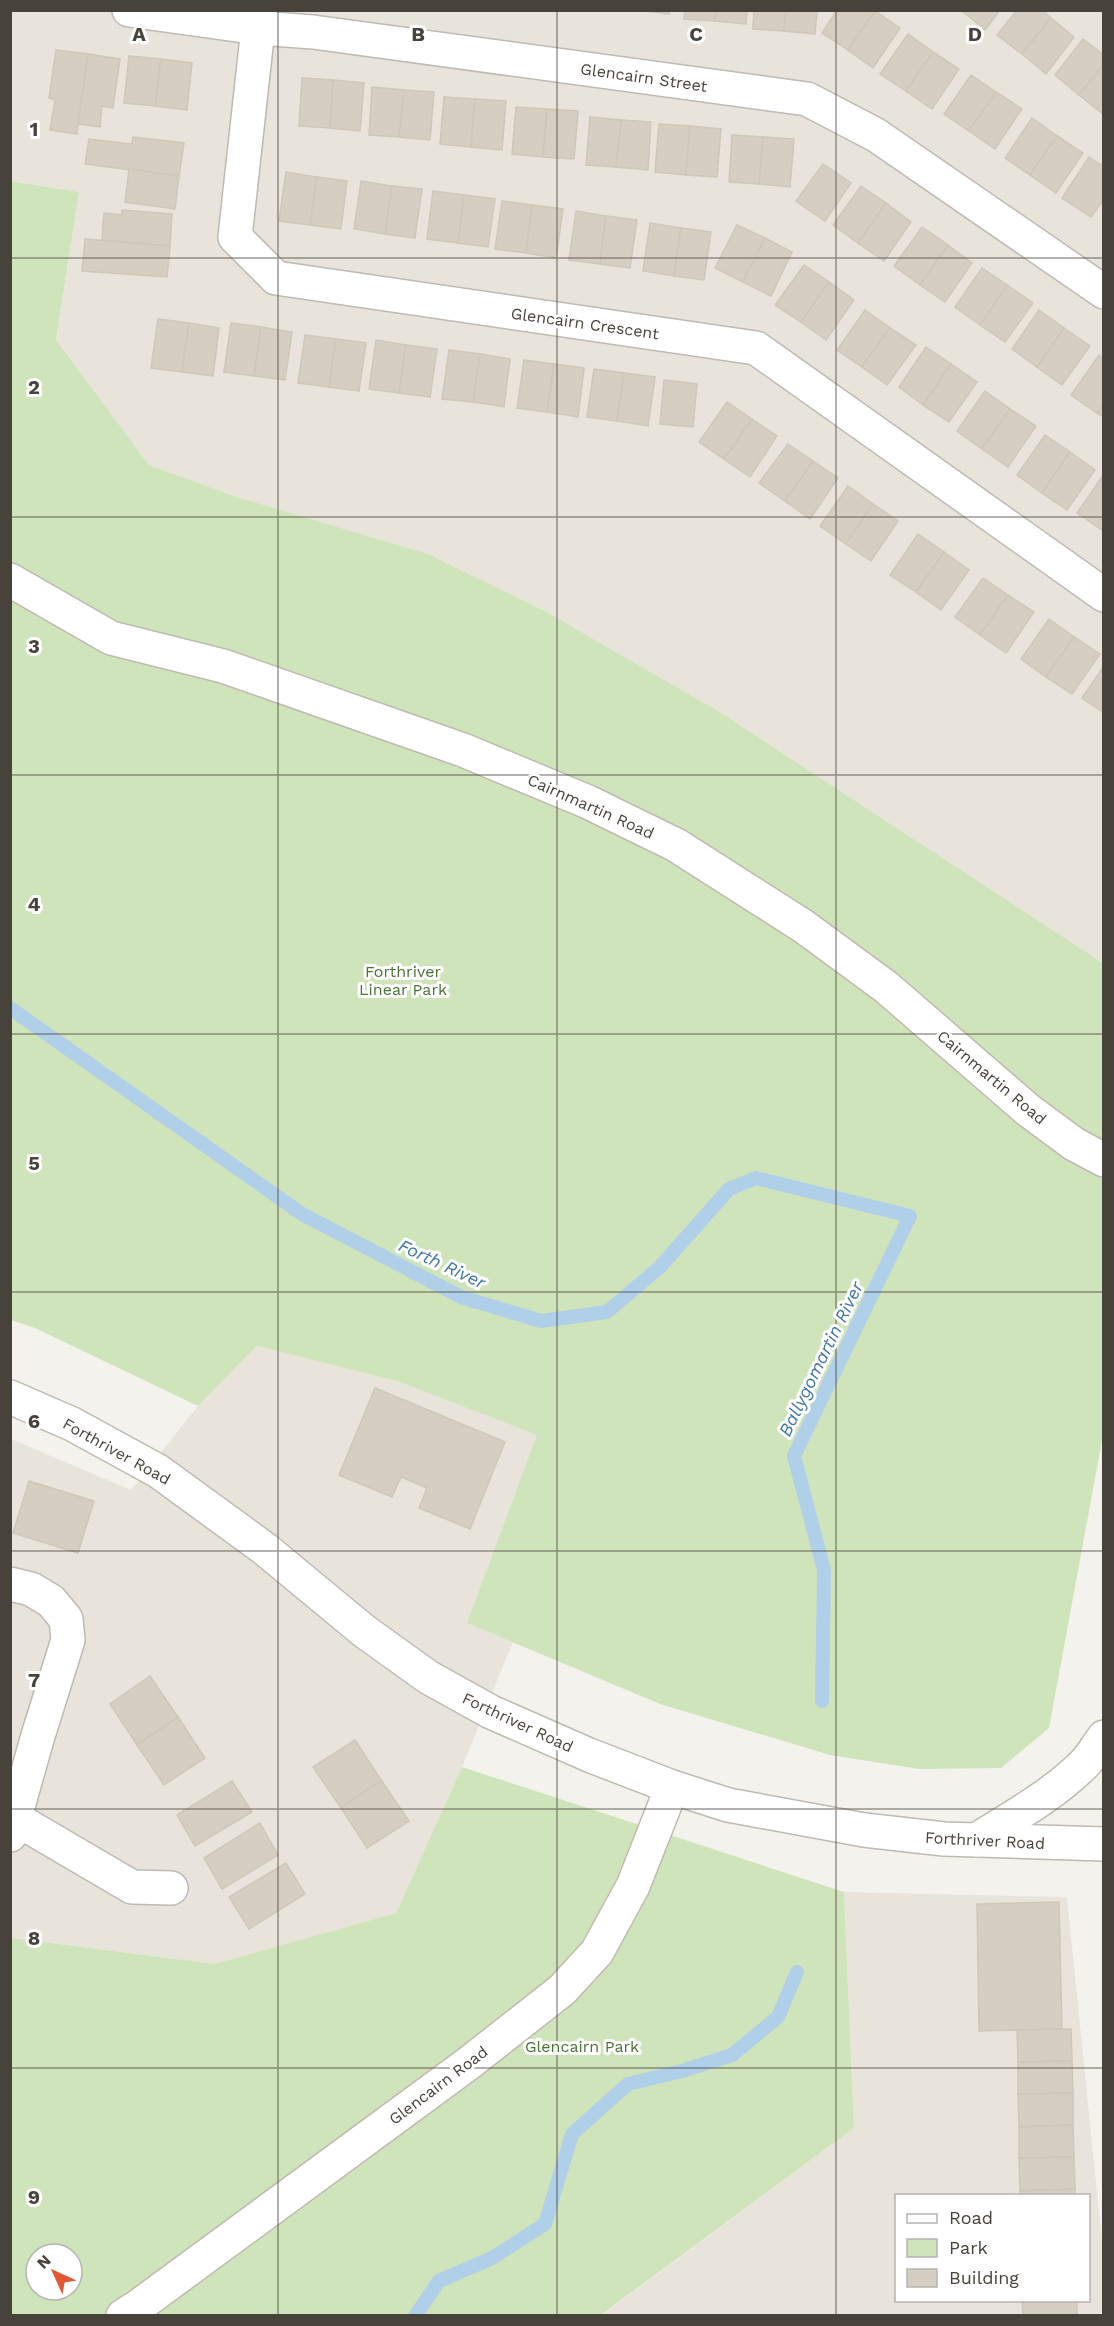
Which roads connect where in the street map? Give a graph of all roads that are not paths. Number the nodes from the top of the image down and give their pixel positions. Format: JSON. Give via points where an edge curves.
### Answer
{"nodes":[{"id":1,"x":129,"y":10,"type":"edge"},
{"id":2,"x":260,"y":19,"type":"edge"},
{"id":3,"x":1104,"y":292,"type":"edge"},
{"id":4,"x":10,"y":580,"type":"edge"},
{"id":5,"x":1104,"y":595,"type":"edge"},
{"id":6,"x":1104,"y":1160,"type":"edge"},
{"id":7,"x":10,"y":1397,"type":"edge"},
{"id":8,"x":10,"y":1584,"type":"edge"},
{"id":9,"x":1104,"y":1737,"type":"edge"},
{"id":10,"x":672,"y":1787,"type":"junction"},
{"id":11,"x":13,"y":1827,"type":"edge"},
{"id":12,"x":976,"y":1840,"type":"junction"},
{"id":13,"x":1104,"y":1844,"type":"edge"},
{"id":14,"x":171,"y":1888,"type":"dead end"},
{"id":15,"x":123,"y":2316,"type":"edge"}],
"edges":[{"from":1,"to":2,"type":"street","name":"Glencairn Street"},
{"from":2,"to":3,"type":"street","name":"Glencairn Street","via":[[324,33],[807,99],[876,135]]},
{"from":2,"to":5,"type":"street","name":"Glencairn Crescent","via":[[235,237],[276,278],[756,348]]},
{"from":4,"to":6,"type":"street","name":"Cairnmartin Road","via":[[111,638],[223,666],[463,750],[588,802],[676,845],[803,926],[886,987],[1028,1110],[1074,1144]]},
{"from":7,"to":10,"type":"street","name":"Forthriver Road","via":[[72,1424],[158,1471],[428,1677],[490,1712]]},
{"from":8,"to":11,"type":"street","via":[[30,1589],[51,1601],[66,1619],[68,1640]]},
{"from":9,"to":12,"type":"street","via":[[1086,1762],[1065,1781]]},
{"from":10,"to":12,"type":"street","name":"Forthriver Road","via":[[728,1805],[864,1830]]},
{"from":10,"to":15,"type":"street","name":"Glencairn Road","via":[[633,1886],[597,1952],[562,1990]]},
{"from":11,"to":14,"type":"street","via":[[132,1887]]},
{"from":12,"to":13,"type":"street","name":"Forthriver Road"}]}
